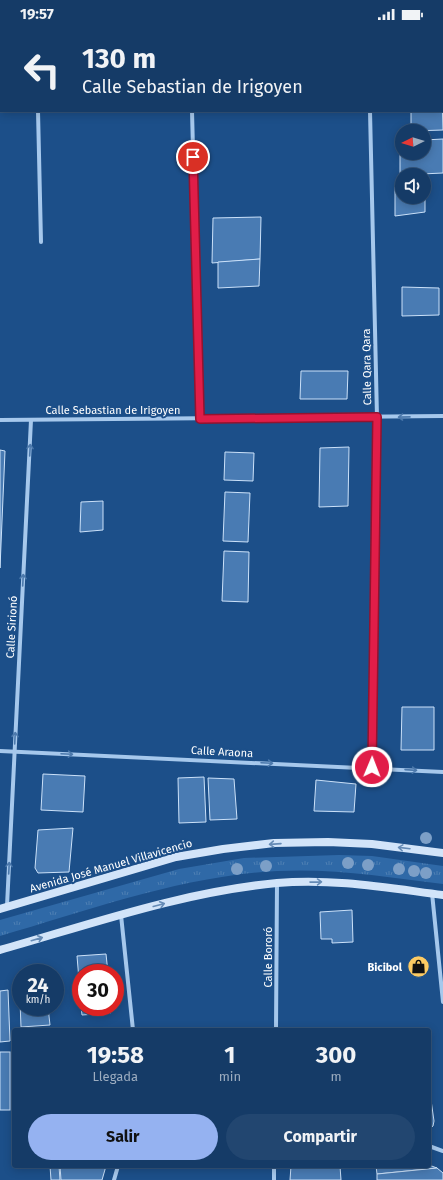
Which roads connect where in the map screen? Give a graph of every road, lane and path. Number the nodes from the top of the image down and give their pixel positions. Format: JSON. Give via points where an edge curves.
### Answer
{"nodes":[{"id":1,"x":38,"y":112,"type":"edge"},
{"id":2,"x":192,"y":112,"type":"edge"},
{"id":3,"x":370,"y":112,"type":"edge"},
{"id":4,"x":41,"y":242,"type":"dead end"},
{"id":5,"x":443,"y":416,"type":"edge"},
{"id":6,"x":377,"y":417,"type":"junction"},
{"id":7,"x":200,"y":419,"type":"junction"},
{"id":8,"x":0,"y":420,"type":"edge"},
{"id":9,"x":31,"y":420,"type":"junction"},
{"id":10,"x":0,"y":751,"type":"edge"},
{"id":11,"x":14,"y":752,"type":"junction"},
{"id":12,"x":372,"y":767,"type":"junction"},
{"id":13,"x":443,"y":772,"type":"edge"},
{"id":14,"x":443,"y":852,"type":"edge"},
{"id":15,"x":277,"y":883,"type":"junction"},
{"id":16,"x":432,"y":893,"type":"junction"},
{"id":17,"x":443,"y":895,"type":"edge"},
{"id":18,"x":4,"y":908,"type":"edge"},
{"id":19,"x":121,"y":915,"type":"junction"},
{"id":20,"x":0,"y":950,"type":"edge"},
{"id":21,"x":443,"y":1002,"type":"edge"},
{"id":22,"x":133,"y":1028,"type":"edge"},
{"id":23,"x":276,"y":1028,"type":"edge"},
{"id":24,"x":431,"y":1147,"type":"edge"},
{"id":25,"x":443,"y":1151,"type":"edge"},
{"id":26,"x":117,"y":1168,"type":"edge"},
{"id":27,"x":274,"y":1168,"type":"edge"},
{"id":28,"x":114,"y":1180,"type":"edge"},
{"id":29,"x":274,"y":1180,"type":"edge"}],
"edges":[{"from":1,"to":4,"type":"street"},
{"from":2,"to":7,"type":"street"},
{"from":3,"to":6,"type":"street","name":"Calle Qara Qara"},
{"from":5,"to":6,"type":"street","name":"Calle Sebastian de Irigoyen","one_way":true},
{"from":6,"to":7,"type":"street","name":"Calle Sebastian de Irigoyen"},
{"from":6,"to":12,"type":"street","name":"Calle Qara Qara"},
{"from":7,"to":9,"type":"street","name":"Calle Sebastian de Irigoyen"},
{"from":8,"to":9,"type":"street","name":"Calle Sebastian de Irigoyen"},
{"from":11,"to":9,"type":"street","name":"Calle Sirionó","one_way":true},
{"from":10,"to":11,"type":"street","name":"Calle Araona"},
{"from":11,"to":12,"type":"street","name":"Calle Araona","one_way":true},
{"from":18,"to":11,"type":"street","name":"Calle Sirionó","one_way":true},
{"from":12,"to":13,"type":"street","name":"Calle Araona","one_way":true},
{"from":14,"to":18,"type":"main road","name":"Avenida José Manuel Villavicencio","one_way":true,"via":[[328,842],[274,843],[223,849],[176,857]]},
{"from":15,"to":16,"type":"main road","one_way":true,"via":[[327,882]]},
{"from":19,"to":15,"type":"main road","one_way":true,"via":[[179,900]]},
{"from":15,"to":23,"type":"street","name":"Calle Bororó"},
{"from":16,"to":17,"type":"main road"},
{"from":16,"to":21,"type":"street"},
{"from":20,"to":19,"type":"main road","one_way":true},
{"from":19,"to":22,"type":"street"},
{"from":24,"to":25,"type":"street"},
{"from":26,"to":28,"type":"street"},
{"from":27,"to":29,"type":"street"}]}
